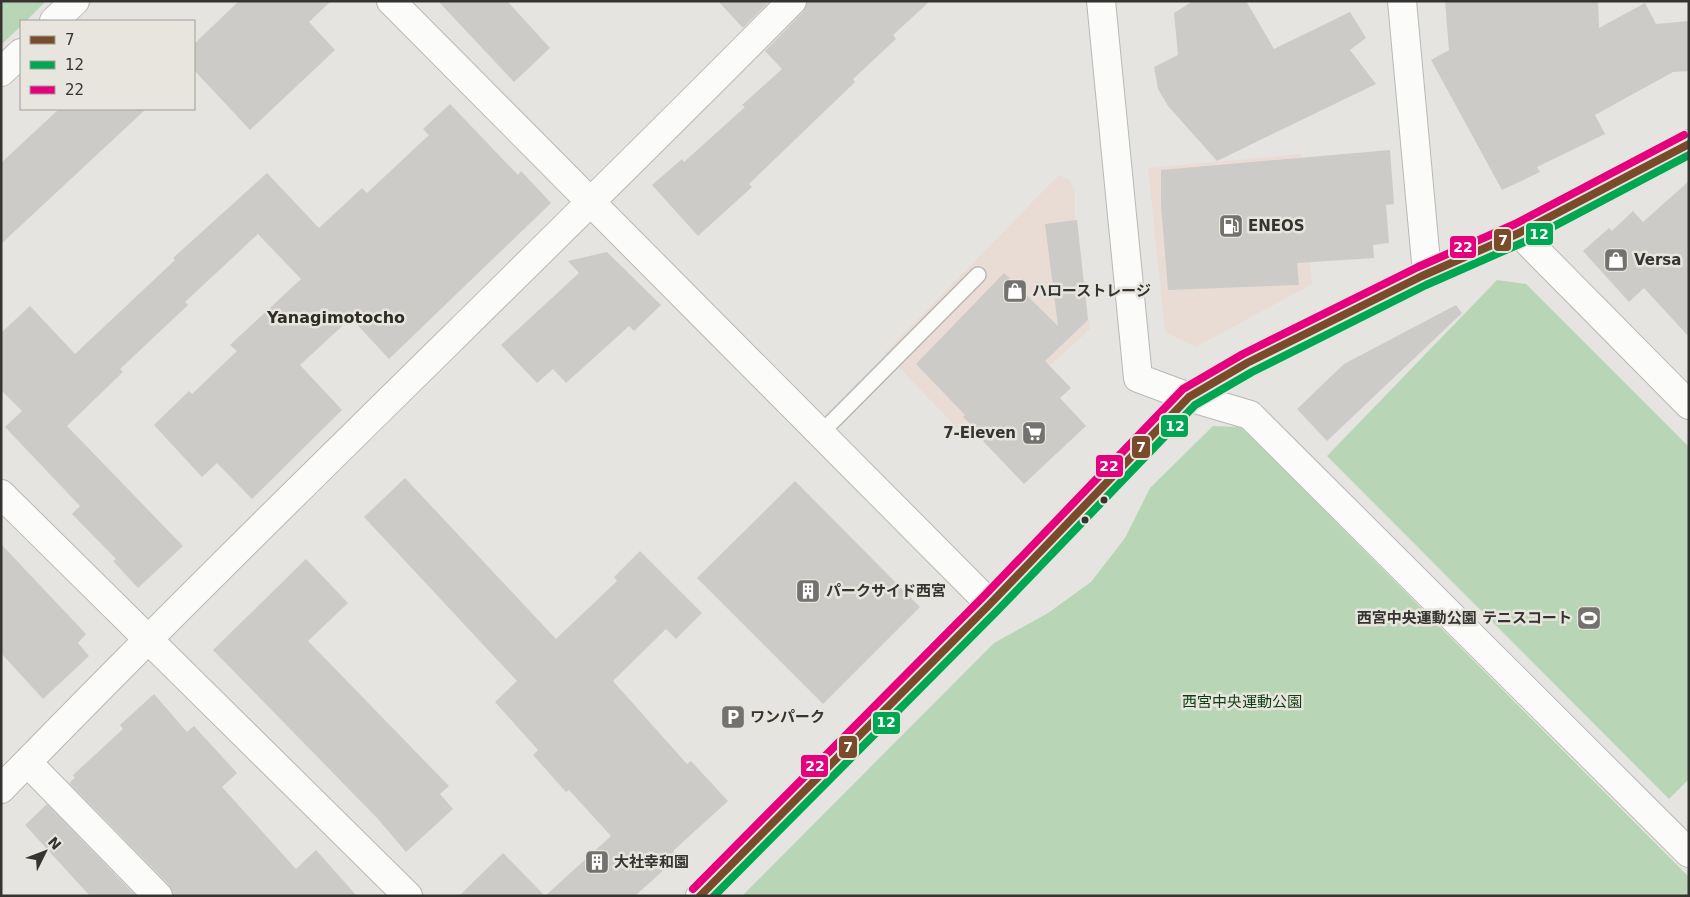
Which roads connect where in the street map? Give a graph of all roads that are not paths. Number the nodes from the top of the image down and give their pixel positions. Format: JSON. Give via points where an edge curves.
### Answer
{"nodes":[{"id":1,"x":75,"y":1,"type":"edge"},
{"id":2,"x":391,"y":1,"type":"edge"},
{"id":3,"x":792,"y":1,"type":"edge"},
{"id":4,"x":1101,"y":1,"type":"edge"},
{"id":5,"x":1402,"y":1,"type":"edge"},
{"id":6,"x":55,"y":20,"type":"edge"},
{"id":7,"x":20,"y":54,"type":"edge"},
{"id":8,"x":1,"y":72,"type":"edge"},
{"id":9,"x":1689,"y":144,"type":"edge"},
{"id":10,"x":593,"y":202,"type":"junction"},
{"id":11,"x":1519,"y":233,"type":"junction"},
{"id":12,"x":1427,"y":274,"type":"junction"},
{"id":13,"x":978,"y":275,"type":"dead end"},
{"id":14,"x":1189,"y":397,"type":"junction"},
{"id":15,"x":1689,"y":405,"type":"edge"},
{"id":16,"x":821,"y":432,"type":"junction"},
{"id":17,"x":1,"y":494,"type":"edge"},
{"id":18,"x":990,"y":604,"type":"junction"},
{"id":19,"x":148,"y":640,"type":"junction"},
{"id":20,"x":28,"y":763,"type":"junction"},
{"id":21,"x":1,"y":790,"type":"edge"},
{"id":22,"x":1689,"y":853,"type":"edge"},
{"id":23,"x":158,"y":896,"type":"edge"},
{"id":24,"x":408,"y":896,"type":"edge"},
{"id":25,"x":700,"y":896,"type":"edge"}],
"edges":[{"from":1,"to":6,"type":"street"},
{"from":2,"to":10,"type":"street"},
{"from":3,"to":10,"type":"street"},
{"from":4,"to":14,"type":"street","via":[[1138,378]]},
{"from":5,"to":12,"type":"street"},
{"from":7,"to":8,"type":"street"},
{"from":9,"to":11,"type":"street"},
{"from":10,"to":16,"type":"street"},
{"from":10,"to":19,"type":"street"},
{"from":11,"to":12,"type":"street"},
{"from":11,"to":15,"type":"street"},
{"from":12,"to":14,"type":"street","via":[[1247,363]]},
{"from":13,"to":16,"type":"lane"},
{"from":14,"to":18,"type":"street"},
{"from":14,"to":22,"type":"street","via":[[1250,414]]},
{"from":16,"to":18,"type":"street"},
{"from":17,"to":19,"type":"street"},
{"from":18,"to":25,"type":"street"},
{"from":19,"to":20,"type":"street"},
{"from":19,"to":24,"type":"street"},
{"from":20,"to":21,"type":"street"},
{"from":20,"to":23,"type":"street"}]}
